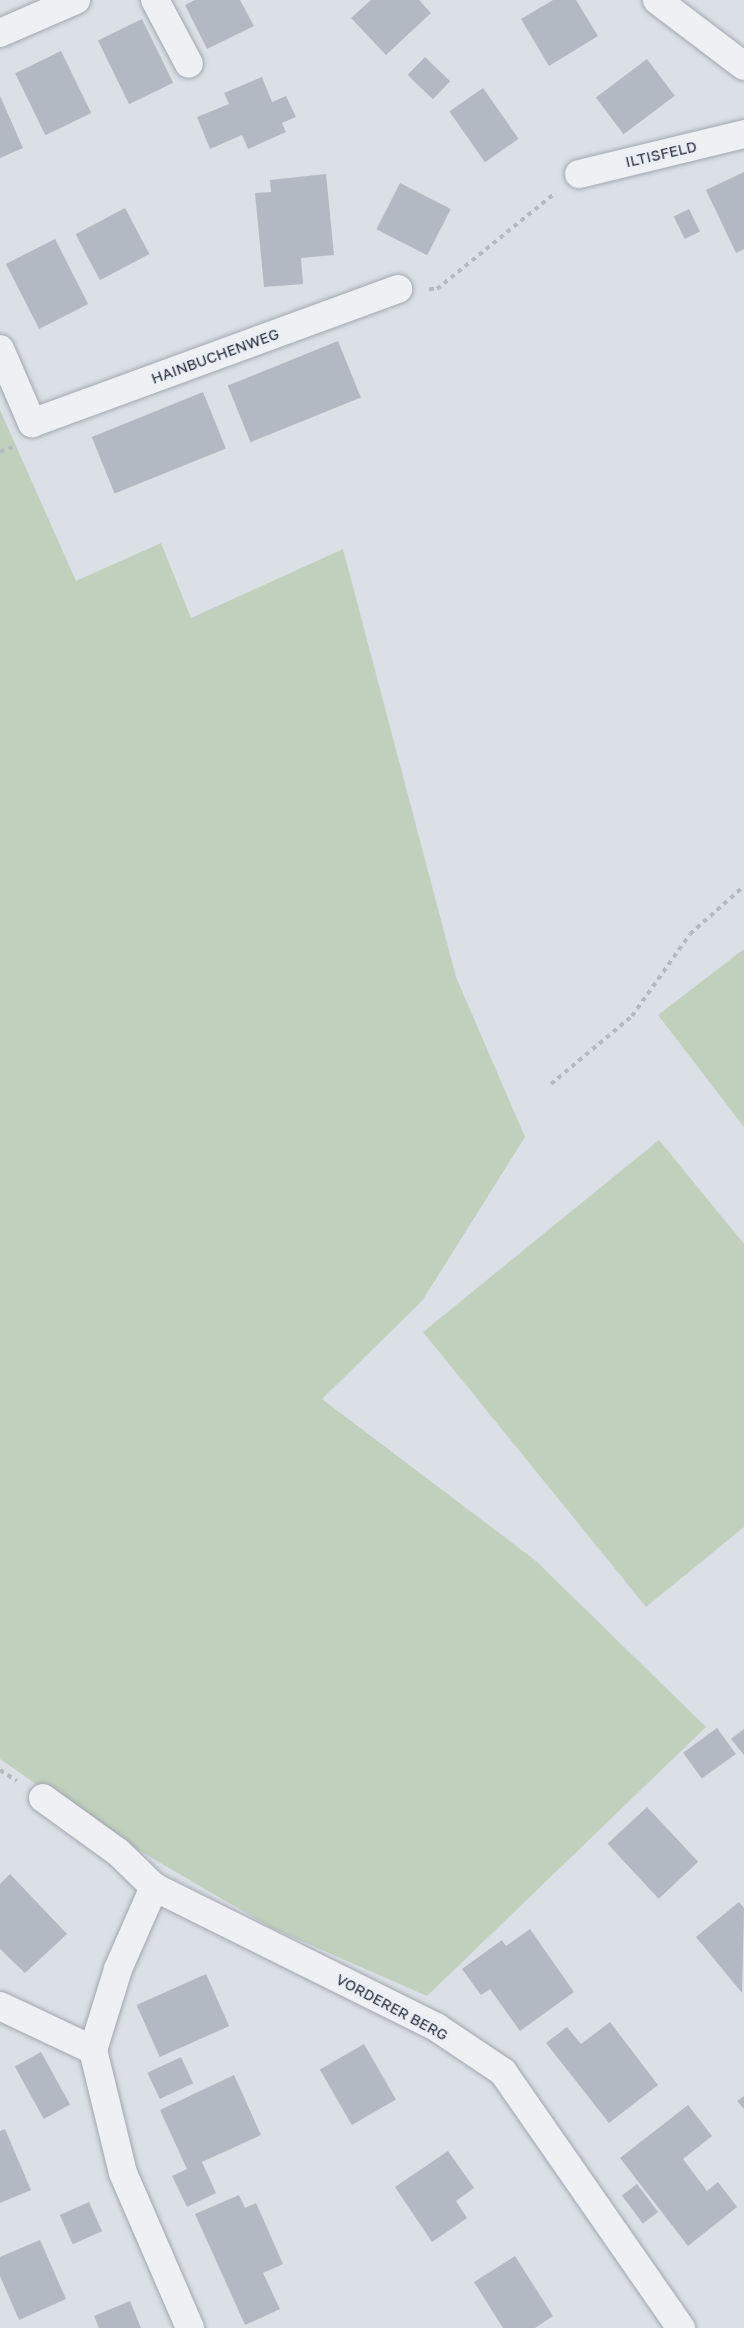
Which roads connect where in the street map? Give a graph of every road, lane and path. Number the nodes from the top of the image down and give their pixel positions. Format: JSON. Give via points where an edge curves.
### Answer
{"nodes":[{"id":1,"x":76,"y":0,"type":"edge"},
{"id":2,"x":155,"y":0,"type":"edge"},
{"id":3,"x":657,"y":0,"type":"edge"},
{"id":4,"x":0,"y":33,"type":"edge"},
{"id":5,"x":189,"y":64,"type":"dead end"},
{"id":6,"x":744,"y":66,"type":"edge"},
{"id":7,"x":744,"y":134,"type":"edge"},
{"id":8,"x":579,"y":174,"type":"joint"},
{"id":9,"x":398,"y":289,"type":"joint"},
{"id":10,"x":0,"y":349,"type":"edge"},
{"id":11,"x":744,"y":886,"type":"edge"},
{"id":12,"x":551,"y":1083,"type":"dead end"},
{"id":13,"x":43,"y":1798,"type":"dead end"},
{"id":14,"x":154,"y":1887,"type":"junction"},
{"id":15,"x":0,"y":2006,"type":"edge"},
{"id":16,"x":93,"y":2050,"type":"junction"},
{"id":17,"x":190,"y":2328,"type":"edge"},
{"id":18,"x":681,"y":2328,"type":"edge"}],
"edges":[{"from":1,"to":4,"type":"street"},
{"from":2,"to":5,"type":"street"},
{"from":3,"to":6,"type":"street"},
{"from":7,"to":8,"type":"street","name":"ILTISFELD"},
{"from":8,"to":9,"type":"path","via":[[437,289]]},
{"from":9,"to":10,"type":"street","name":"HAINBUCHENWEG","via":[[32,423]]},
{"from":11,"to":12,"type":"path","via":[[690,934],[632,1016]]},
{"from":13,"to":14,"type":"street","name":"VORDERER BERG","via":[[118,1852]]},
{"from":14,"to":16,"type":"street","via":[[118,1969]]},
{"from":14,"to":18,"type":"street","name":"VORDERER BERG","via":[[436,2027],[503,2072]]},
{"from":15,"to":16,"type":"street"},
{"from":16,"to":17,"type":"street","via":[[123,2173]]}]}
